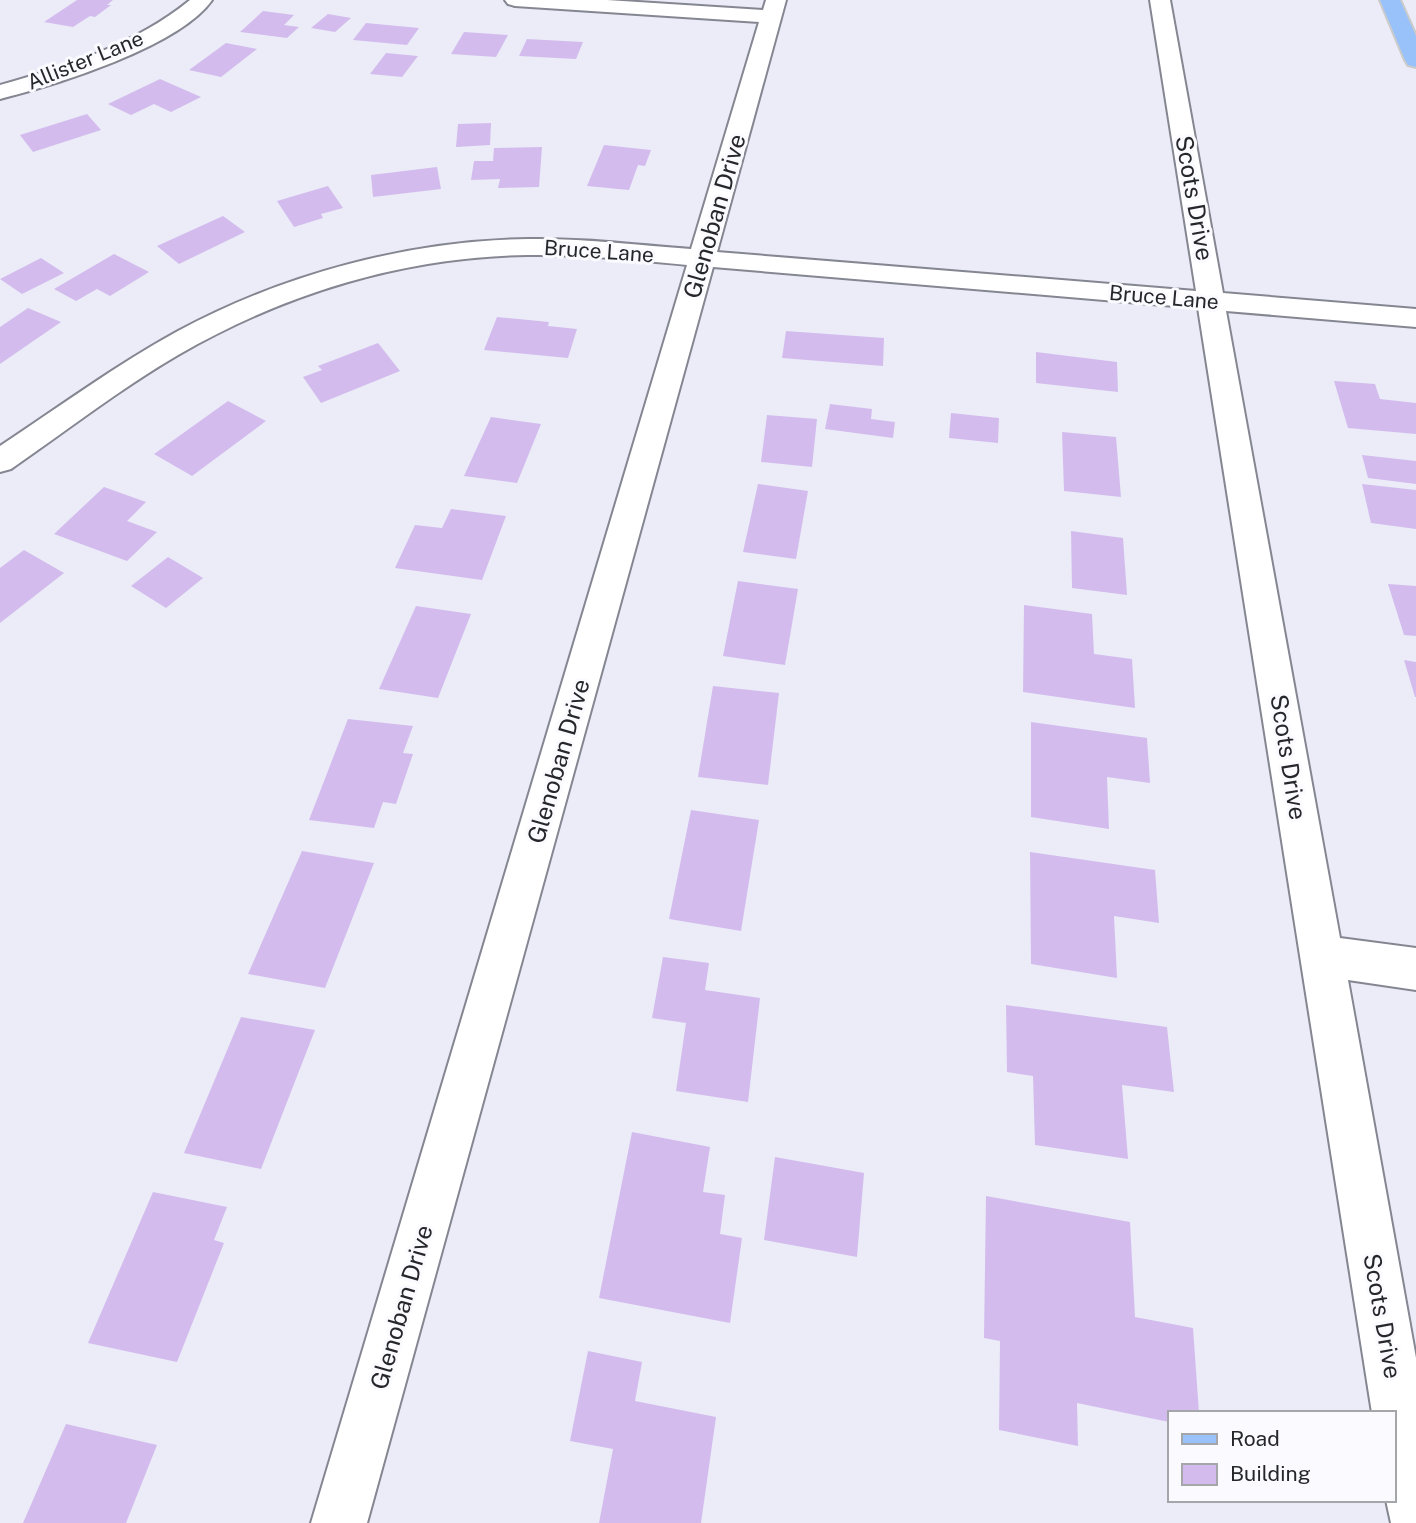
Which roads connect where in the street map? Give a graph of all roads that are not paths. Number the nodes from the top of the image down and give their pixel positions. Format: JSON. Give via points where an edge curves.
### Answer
{"nodes":[{"id":1,"x":202,"y":0,"type":"edge"},
{"id":2,"x":515,"y":0,"type":"edge"},
{"id":3,"x":1160,"y":0,"type":"edge"},
{"id":4,"x":1390,"y":0,"type":"edge"},
{"id":5,"x":774,"y":8,"type":"edge"},
{"id":6,"x":1416,"y":60,"type":"edge"},
{"id":7,"x":0,"y":92,"type":"edge"},
{"id":8,"x":702,"y":259,"type":"junction"},
{"id":9,"x":1213,"y":301,"type":"junction"},
{"id":10,"x":1416,"y":318,"type":"edge"},
{"id":11,"x":0,"y":461,"type":"edge"},
{"id":12,"x":1322,"y":956,"type":"junction"},
{"id":13,"x":1416,"y":969,"type":"edge"},
{"id":14,"x":1416,"y":1514,"type":"edge"},
{"id":15,"x":339,"y":1523,"type":"edge"}],
"edges":[{"from":1,"to":7,"type":"street","name":"Allister Lane","via":[[143,39],[96,61]]},
{"from":2,"to":5,"type":"street"},
{"from":3,"to":9,"type":"street","name":"Scots Drive"},
{"from":4,"to":6,"type":"main road"},
{"from":5,"to":8,"type":"street","name":"Glenoban Drive"},
{"from":8,"to":9,"type":"street","name":"Bruce Lane"},
{"from":8,"to":11,"type":"street","name":"Bruce Lane","via":[[567,248],[482,248],[338,274],[251,305],[189,337]]},
{"from":8,"to":15,"type":"street","name":"Glenoban Drive"},
{"from":9,"to":10,"type":"street","name":"Bruce Lane"},
{"from":9,"to":12,"type":"street","name":"Scots Drive"},
{"from":12,"to":13,"type":"street"},
{"from":12,"to":14,"type":"street","name":"Scots Drive"}]}
